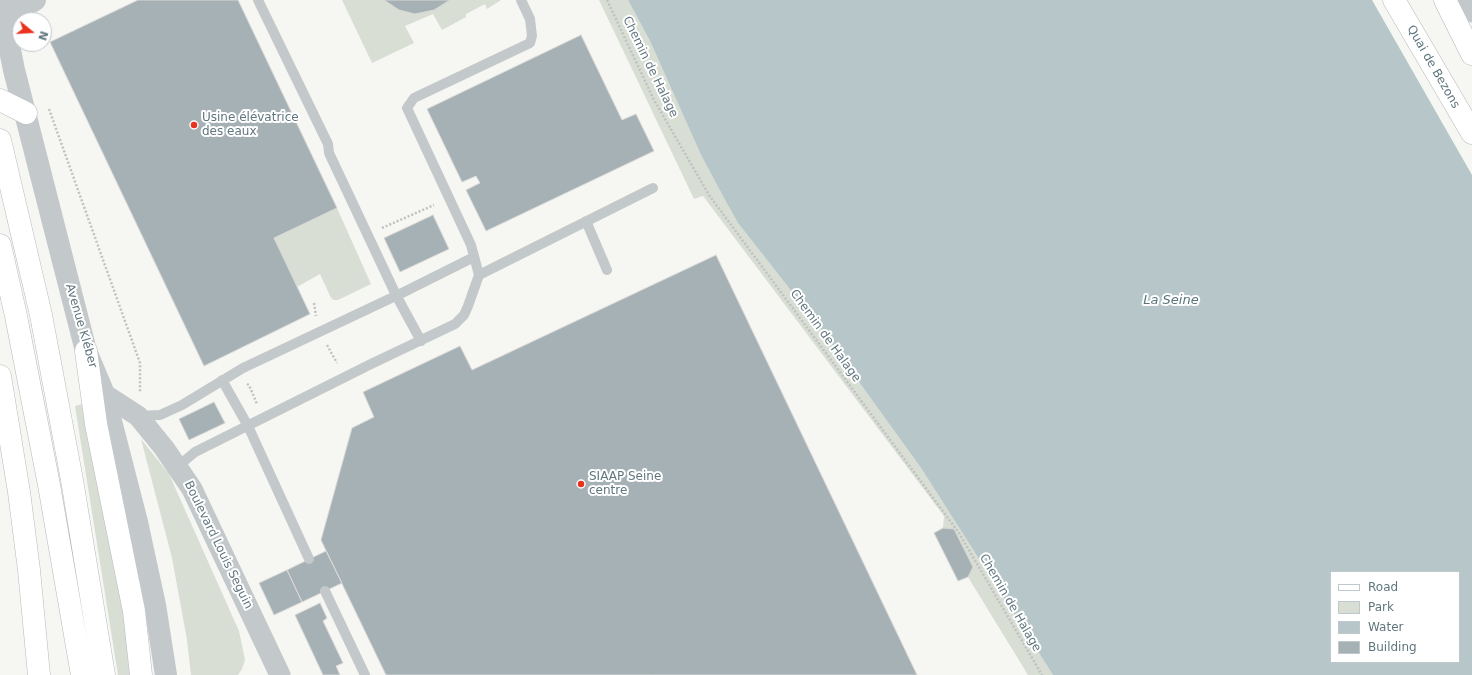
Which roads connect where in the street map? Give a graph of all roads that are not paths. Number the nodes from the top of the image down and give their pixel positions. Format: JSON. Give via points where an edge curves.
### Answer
{"nodes":[{"id":1,"x":258,"y":0,"type":"edge"},
{"id":2,"x":521,"y":0,"type":"edge"},
{"id":3,"x":1394,"y":0,"type":"edge"},
{"id":4,"x":1445,"y":0,"type":"edge"},
{"id":5,"x":1461,"y":0,"type":"edge"},
{"id":6,"x":11,"y":9,"type":"edge"},
{"id":7,"x":1472,"y":12,"type":"edge"},
{"id":8,"x":1472,"y":54,"type":"edge"},
{"id":9,"x":0,"y":100,"type":"edge"},
{"id":10,"x":26,"y":113,"type":"junction"},
{"id":11,"x":1472,"y":133,"type":"edge"},
{"id":12,"x":0,"y":140,"type":"edge"},
{"id":13,"x":653,"y":188,"type":"dead end"},
{"id":14,"x":586,"y":221,"type":"junction"},
{"id":15,"x":0,"y":245,"type":"edge"},
{"id":16,"x":474,"y":257,"type":"junction"},
{"id":17,"x":607,"y":270,"type":"dead end"},
{"id":18,"x":479,"y":275,"type":"junction"},
{"id":19,"x":396,"y":295,"type":"junction"},
{"id":20,"x":421,"y":341,"type":"junction"},
{"id":21,"x":86,"y":351,"type":"junction"},
{"id":22,"x":222,"y":380,"type":"junction"},
{"id":23,"x":1,"y":384,"type":"edge"},
{"id":24,"x":104,"y":394,"type":"junction"},
{"id":25,"x":139,"y":407,"type":"junction"},
{"id":26,"x":248,"y":426,"type":"junction"},
{"id":27,"x":177,"y":467,"type":"junction"},
{"id":28,"x":309,"y":559,"type":"dead end"},
{"id":29,"x":325,"y":591,"type":"dead end"},
{"id":30,"x":39,"y":675,"type":"edge"},
{"id":31,"x":82,"y":675,"type":"edge"},
{"id":32,"x":104,"y":675,"type":"edge"},
{"id":33,"x":141,"y":675,"type":"edge"},
{"id":34,"x":166,"y":675,"type":"edge"},
{"id":35,"x":280,"y":675,"type":"edge"},
{"id":36,"x":365,"y":675,"type":"edge"}],
"edges":[{"from":1,"to":19,"type":"lane","via":[[328,144],[329,153]]},
{"from":2,"to":16,"type":"lane","via":[[530,19],[530,43],[414,98],[407,108],[471,245]]},
{"from":3,"to":11,"type":"main road","name":"Quai de Bezons"},
{"from":4,"to":8,"type":"main road"},
{"from":5,"to":7,"type":"street"},
{"from":6,"to":10,"type":"street","name":"Avenue Kléber","via":[[14,70]]},
{"from":9,"to":10,"type":"main road"},
{"from":10,"to":21,"type":"street","name":"Avenue Kléber"},
{"from":12,"to":32,"type":"main road","via":[[41,315],[72,480]]},
{"from":13,"to":14,"type":"lane"},
{"from":14,"to":17,"type":"lane"},
{"from":14,"to":18,"type":"lane"},
{"from":15,"to":31,"type":"main road","via":[[49,485]]},
{"from":16,"to":18,"type":"lane"},
{"from":16,"to":19,"type":"lane"},
{"from":18,"to":20,"type":"lane","via":[[464,315],[455,324]]},
{"from":19,"to":20,"type":"lane"},
{"from":19,"to":22,"type":"lane"},
{"from":20,"to":26,"type":"lane"},
{"from":21,"to":24,"type":"street","name":"Avenue Kléber"},
{"from":21,"to":33,"type":"main road","via":[[96,424],[134,611]]},
{"from":22,"to":25,"type":"lane","via":[[182,405],[160,415]]},
{"from":22,"to":26,"type":"lane"},
{"from":23,"to":30,"type":"main road","via":[[20,500]]},
{"from":24,"to":25,"type":"street","name":"Boulevard Louis Seguin"},
{"from":24,"to":34,"type":"street","name":"Avenue Kléber","via":[[137,522],[155,605]]},
{"from":25,"to":27,"type":"street","name":"Boulevard Louis Seguin"},
{"from":26,"to":27,"type":"lane","via":[[195,452]]},
{"from":26,"to":28,"type":"lane"},
{"from":27,"to":35,"type":"street","name":"Boulevard Louis Seguin","via":[[192,489]]},
{"from":29,"to":36,"type":"lane"}]}
